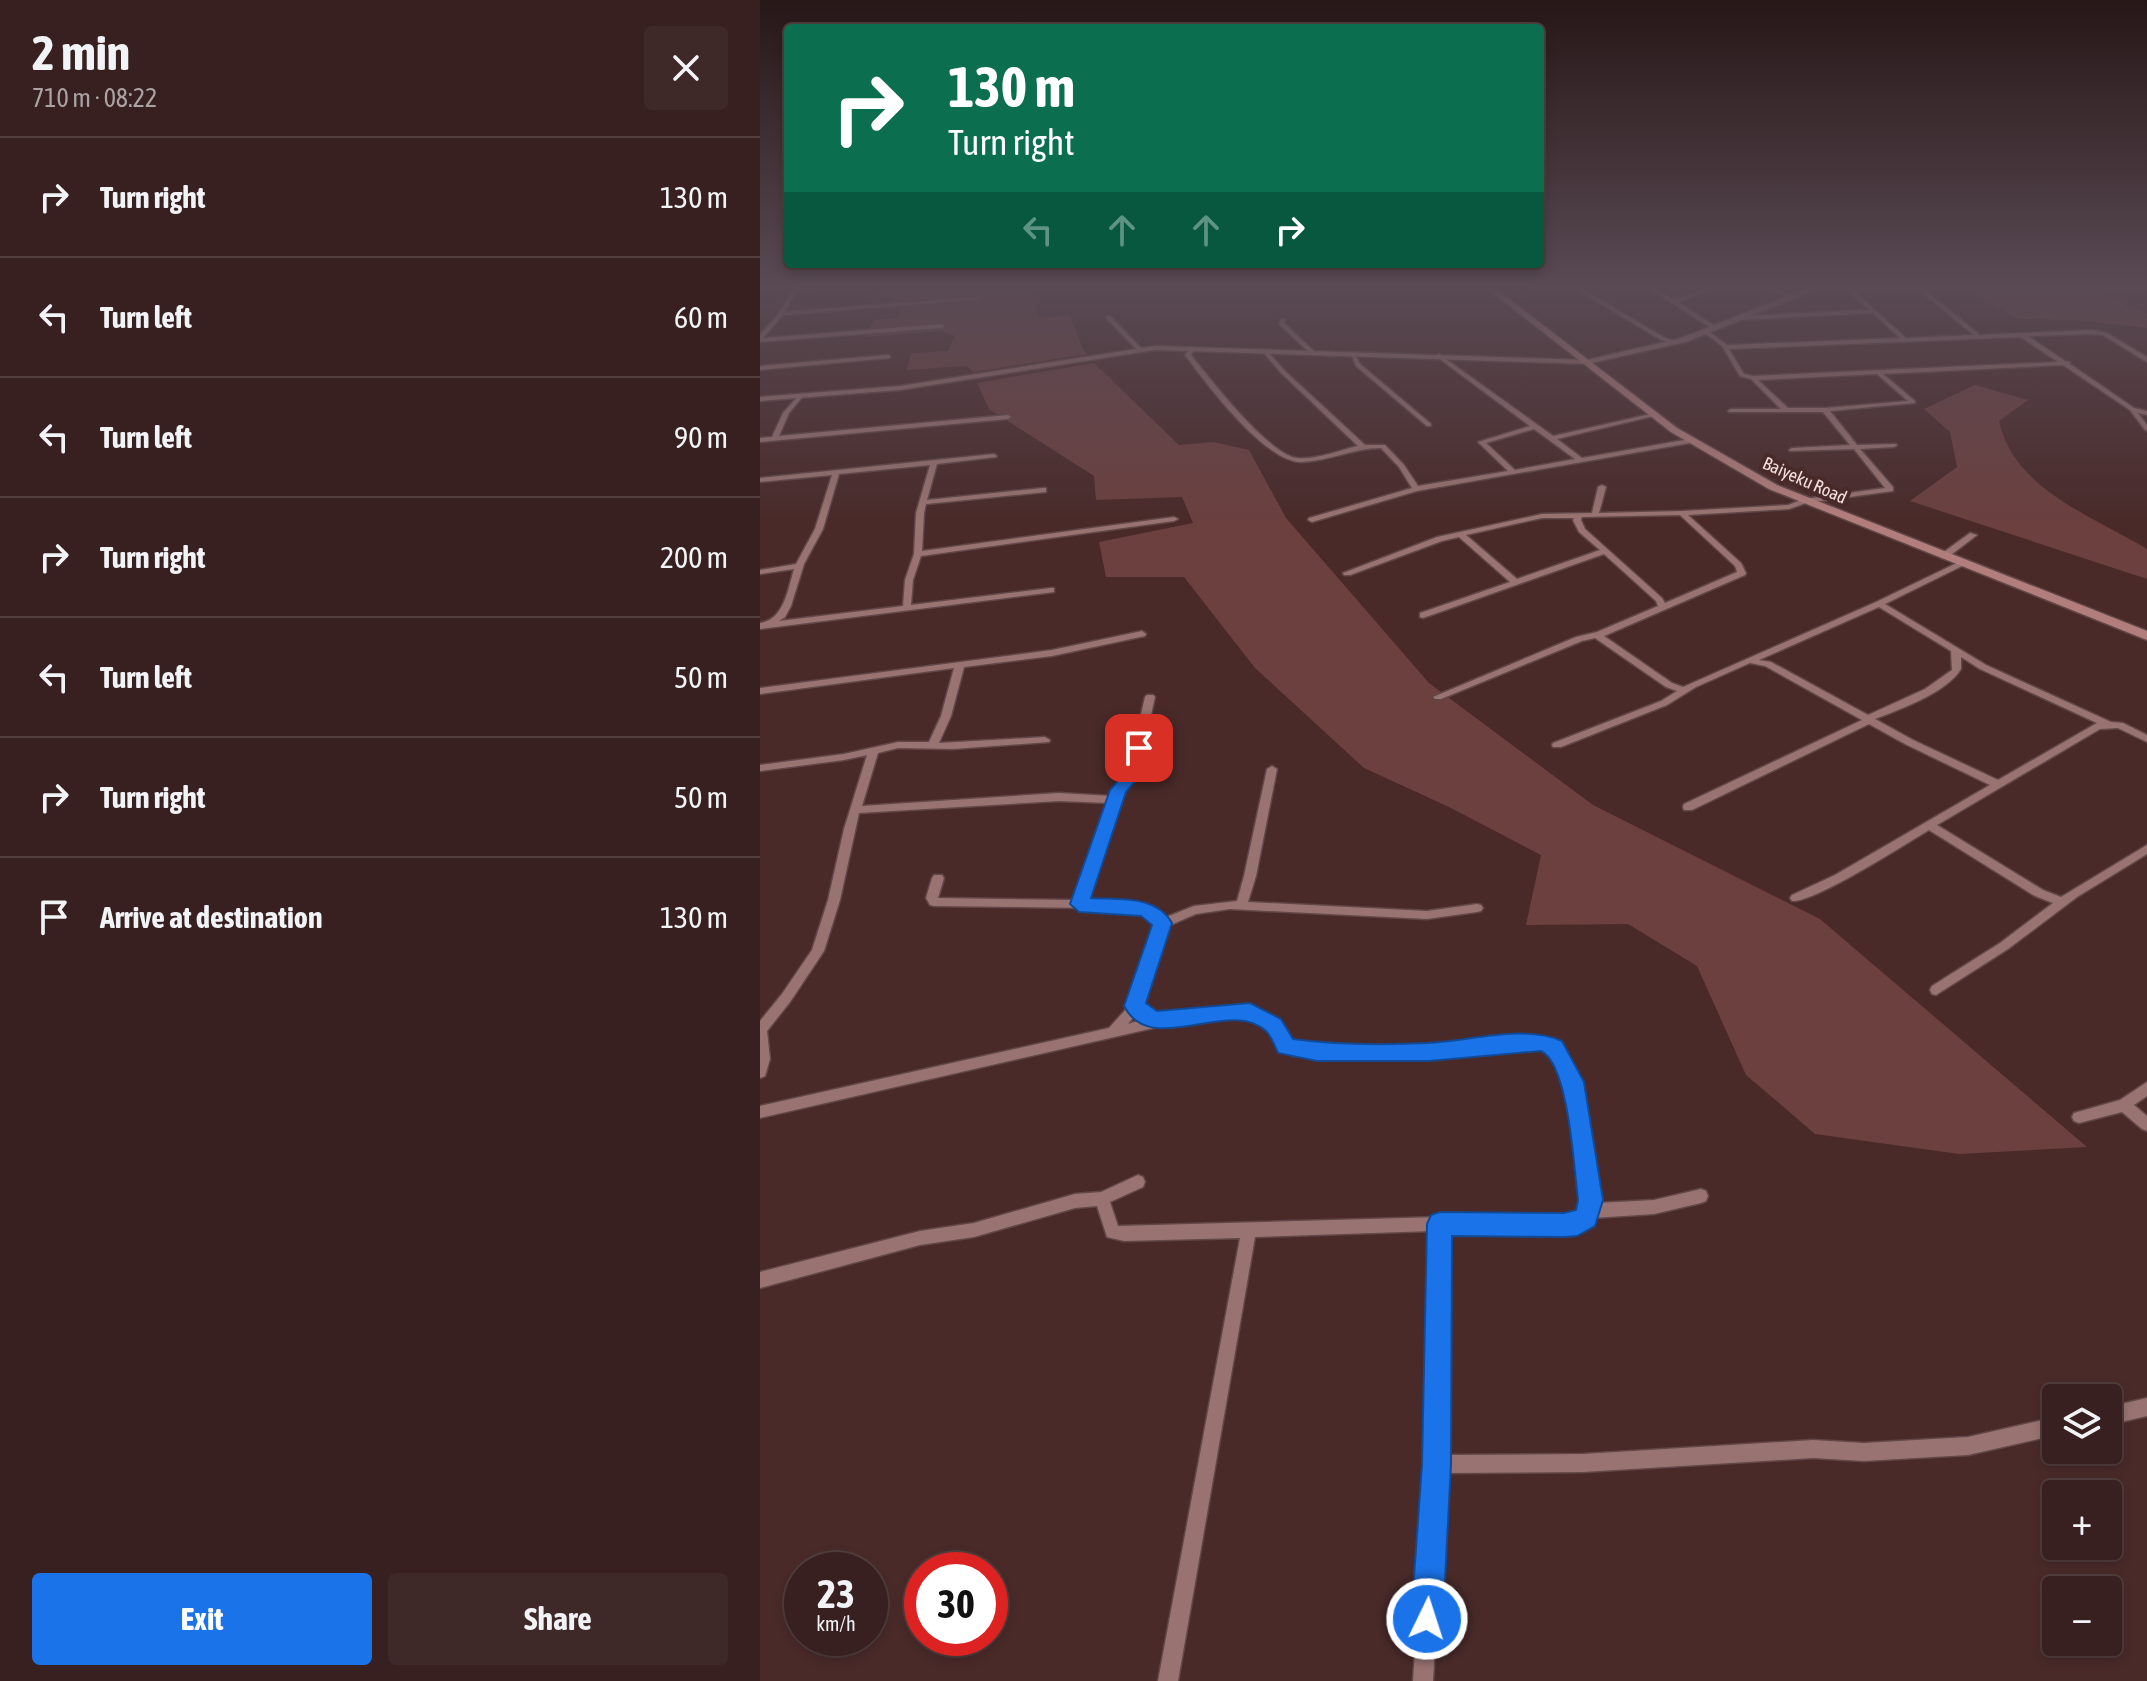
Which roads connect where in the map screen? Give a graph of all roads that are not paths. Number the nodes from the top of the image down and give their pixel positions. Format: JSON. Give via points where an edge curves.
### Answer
{"nodes":[{"id":1,"x":801,"y":364,"type":"edge"},
{"id":2,"x":1044,"y":364,"type":"edge"},
{"id":3,"x":1196,"y":364,"type":"edge"},
{"id":4,"x":1277,"y":364,"type":"edge"},
{"id":5,"x":1358,"y":364,"type":"edge"},
{"id":6,"x":1451,"y":364,"type":"edge"},
{"id":7,"x":1590,"y":364,"type":"edge"},
{"id":8,"x":1736,"y":364,"type":"edge"},
{"id":9,"x":2037,"y":364,"type":"edge"},
{"id":10,"x":2070,"y":364,"type":"edge"},
{"id":11,"x":760,"y":368,"type":"edge"},
{"id":12,"x":1878,"y":372,"type":"junction"},
{"id":13,"x":1753,"y":378,"type":"junction"},
{"id":14,"x":800,"y":396,"type":"junction"},
{"id":15,"x":760,"y":399,"type":"edge"},
{"id":16,"x":1785,"y":409,"type":"junction"},
{"id":17,"x":2132,"y":409,"type":"junction"},
{"id":18,"x":1825,"y":410,"type":"junction"},
{"id":19,"x":1731,"y":411,"type":"dead end"},
{"id":20,"x":2147,"y":413,"type":"edge"},
{"id":21,"x":1655,"y":415,"type":"junction"},
{"id":22,"x":1008,"y":417,"type":"dead end"},
{"id":23,"x":1429,"y":425,"type":"dead end"},
{"id":24,"x":1536,"y":426,"type":"junction"},
{"id":25,"x":2147,"y":429,"type":"edge"},
{"id":26,"x":1554,"y":438,"type":"junction"},
{"id":27,"x":774,"y":439,"type":"junction"},
{"id":28,"x":760,"y":440,"type":"edge"},
{"id":29,"x":1690,"y":441,"type":"junction"},
{"id":30,"x":1894,"y":445,"type":"dead end"},
{"id":31,"x":1362,"y":446,"type":"junction"},
{"id":32,"x":1857,"y":447,"type":"junction"},
{"id":33,"x":1792,"y":450,"type":"dead end"},
{"id":34,"x":994,"y":456,"type":"dead end"},
{"id":35,"x":1581,"y":460,"type":"junction"},
{"id":36,"x":934,"y":462,"type":"junction"},
{"id":37,"x":1512,"y":471,"type":"junction"},
{"id":38,"x":836,"y":472,"type":"junction"},
{"id":39,"x":760,"y":480,"type":"edge"},
{"id":40,"x":1602,"y":487,"type":"dead end"},
{"id":41,"x":1416,"y":489,"type":"junction"},
{"id":42,"x":1043,"y":490,"type":"dead end"},
{"id":43,"x":1804,"y":501,"type":"junction"},
{"id":44,"x":925,"y":502,"type":"junction"},
{"id":45,"x":1682,"y":513,"type":"junction"},
{"id":46,"x":1595,"y":514,"type":"junction"},
{"id":47,"x":1579,"y":515,"type":"junction"},
{"id":48,"x":1174,"y":519,"type":"dead end"},
{"id":49,"x":1312,"y":520,"type":"dead end"},
{"id":50,"x":1460,"y":534,"type":"junction"},
{"id":51,"x":1973,"y":535,"type":"dead end"},
{"id":52,"x":1605,"y":551,"type":"junction"},
{"id":53,"x":918,"y":554,"type":"junction"},
{"id":54,"x":1944,"y":556,"type":"junction"},
{"id":55,"x":1961,"y":563,"type":"junction"},
{"id":56,"x":799,"y":566,"type":"junction"},
{"id":57,"x":760,"y":572,"type":"edge"},
{"id":58,"x":1347,"y":573,"type":"dead end"},
{"id":59,"x":1517,"y":583,"type":"junction"},
{"id":60,"x":1051,"y":590,"type":"dead end"},
{"id":61,"x":1661,"y":604,"type":"junction"},
{"id":62,"x":1879,"y":604,"type":"junction"},
{"id":63,"x":907,"y":608,"type":"junction"},
{"id":64,"x":1423,"y":615,"type":"dead end"},
{"id":65,"x":783,"y":618,"type":"junction"},
{"id":66,"x":760,"y":626,"type":"edge"},
{"id":67,"x":1142,"y":634,"type":"dead end"},
{"id":68,"x":1597,"y":635,"type":"junction"},
{"id":69,"x":2147,"y":636,"type":"edge"},
{"id":70,"x":1955,"y":652,"type":"junction"},
{"id":71,"x":1765,"y":659,"type":"junction"},
{"id":72,"x":960,"y":664,"type":"junction"},
{"id":73,"x":1683,"y":690,"type":"junction"},
{"id":74,"x":760,"y":691,"type":"edge"},
{"id":75,"x":1150,"y":697,"type":"dead end"},
{"id":76,"x":1438,"y":697,"type":"dead end"},
{"id":77,"x":1867,"y":719,"type":"junction"},
{"id":78,"x":2107,"y":724,"type":"junction"},
{"id":79,"x":2147,"y":739,"type":"edge"},
{"id":80,"x":1045,"y":740,"type":"dead end"},
{"id":81,"x":933,"y":745,"type":"junction"},
{"id":82,"x":1557,"y":745,"type":"dead end"},
{"id":83,"x":874,"y":750,"type":"junction"},
{"id":84,"x":760,"y":768,"type":"edge"},
{"id":85,"x":1272,"y":769,"type":"dead end"},
{"id":86,"x":1994,"y":786,"type":"junction"},
{"id":87,"x":1115,"y":800,"type":"junction"},
{"id":88,"x":1688,"y":807,"type":"dead end"},
{"id":89,"x":855,"y":810,"type":"junction"},
{"id":90,"x":1928,"y":825,"type":"junction"},
{"id":91,"x":2147,"y":849,"type":"edge"},
{"id":92,"x":938,"y":878,"type":"dead end"},
{"id":93,"x":1796,"y":898,"type":"dead end"},
{"id":94,"x":2063,"y":902,"type":"junction"},
{"id":95,"x":1079,"y":904,"type":"junction"},
{"id":96,"x":1241,"y":906,"type":"junction"},
{"id":97,"x":1477,"y":908,"type":"dead end"},
{"id":98,"x":1163,"y":923,"type":"junction"},
{"id":99,"x":1936,"y":990,"type":"dead end"},
{"id":100,"x":1134,"y":1006,"type":"junction"},
{"id":101,"x":1153,"y":1020,"type":"junction"},
{"id":102,"x":760,"y":1030,"type":"edge"},
{"id":103,"x":1115,"y":1030,"type":"junction"},
{"id":104,"x":760,"y":1072,"type":"edge"},
{"id":105,"x":2147,"y":1088,"type":"edge"},
{"id":106,"x":2124,"y":1105,"type":"junction"},
{"id":107,"x":760,"y":1112,"type":"edge"},
{"id":108,"x":2079,"y":1117,"type":"dead end"},
{"id":109,"x":2147,"y":1125,"type":"edge"},
{"id":110,"x":1138,"y":1182,"type":"dead end"},
{"id":111,"x":1701,"y":1196,"type":"dead end"},
{"id":112,"x":1102,"y":1199,"type":"junction"},
{"id":113,"x":1589,"y":1211,"type":"junction"},
{"id":114,"x":1440,"y":1224,"type":"junction"},
{"id":115,"x":1249,"y":1230,"type":"junction"},
{"id":116,"x":760,"y":1280,"type":"edge"},
{"id":117,"x":2147,"y":1407,"type":"edge"},
{"id":118,"x":2122,"y":1413,"type":"edge"},
{"id":119,"x":2042,"y":1429,"type":"edge"},
{"id":120,"x":1437,"y":1464,"type":"junction"},
{"id":121,"x":1168,"y":1681,"type":"edge"},
{"id":122,"x":1423,"y":1681,"type":"edge"}],
"edges":[{"from":1,"to":11,"type":"street"},
{"from":2,"to":14,"type":"street","via":[[900,388]]},
{"from":3,"to":31,"type":"street","via":[[1262,441],[1287,460]]},
{"from":4,"to":31,"type":"street"},
{"from":5,"to":23,"type":"street"},
{"from":6,"to":24,"type":"street"},
{"from":7,"to":21,"type":"main road","name":"Baiyeku Road"},
{"from":8,"to":13,"type":"street","via":[[1742,375]]},
{"from":9,"to":12,"type":"street"},
{"from":10,"to":17,"type":"street"},
{"from":12,"to":13,"type":"street"},
{"from":12,"to":18,"type":"street","via":[[1913,402]]},
{"from":13,"to":16,"type":"street"},
{"from":14,"to":15,"type":"street"},
{"from":14,"to":27,"type":"street"},
{"from":16,"to":18,"type":"street"},
{"from":16,"to":19,"type":"street"},
{"from":17,"to":20,"type":"street"},
{"from":17,"to":25,"type":"street"},
{"from":18,"to":32,"type":"street"},
{"from":21,"to":26,"type":"street"},
{"from":21,"to":29,"type":"main road","name":"Baiyeku Road"},
{"from":22,"to":27,"type":"street"},
{"from":24,"to":26,"type":"street"},
{"from":24,"to":37,"type":"street","via":[[1481,442]]},
{"from":26,"to":35,"type":"street"},
{"from":27,"to":28,"type":"street"},
{"from":29,"to":35,"type":"street"},
{"from":29,"to":43,"type":"main road","name":"Baiyeku Road"},
{"from":30,"to":32,"type":"street"},
{"from":31,"to":41,"type":"street","via":[[1385,446]]},
{"from":32,"to":33,"type":"street"},
{"from":32,"to":43,"type":"street","via":[[1890,489]]},
{"from":34,"to":36,"type":"street"},
{"from":35,"to":37,"type":"street"},
{"from":36,"to":38,"type":"street"},
{"from":36,"to":44,"type":"street"},
{"from":37,"to":41,"type":"street"},
{"from":38,"to":39,"type":"street"},
{"from":38,"to":56,"type":"street","via":[[819,529]]},
{"from":40,"to":46,"type":"street"},
{"from":41,"to":49,"type":"street"},
{"from":42,"to":44,"type":"street"},
{"from":43,"to":45,"type":"street","via":[[1789,507]]},
{"from":43,"to":54,"type":"main road","name":"Baiyeku Road"},
{"from":44,"to":53,"type":"street"},
{"from":45,"to":46,"type":"street"},
{"from":45,"to":61,"type":"street","via":[[1742,570],[1734,578]]},
{"from":46,"to":47,"type":"street"},
{"from":47,"to":50,"type":"street","via":[[1542,516]]},
{"from":47,"to":52,"type":"street","via":[[1582,530]]},
{"from":48,"to":53,"type":"street"},
{"from":50,"to":58,"type":"street"},
{"from":50,"to":59,"type":"street"},
{"from":51,"to":54,"type":"street"},
{"from":52,"to":59,"type":"street"},
{"from":52,"to":61,"type":"street"},
{"from":53,"to":63,"type":"street"},
{"from":54,"to":55,"type":"main road","name":"Baiyeku Road"},
{"from":55,"to":62,"type":"street"},
{"from":55,"to":69,"type":"main road","name":"Baiyeku Road"},
{"from":56,"to":57,"type":"street"},
{"from":56,"to":65,"type":"street"},
{"from":59,"to":64,"type":"street"},
{"from":60,"to":63,"type":"street"},
{"from":61,"to":68,"type":"street"},
{"from":62,"to":70,"type":"street"},
{"from":62,"to":71,"type":"street"},
{"from":63,"to":65,"type":"street","via":[[792,623]]},
{"from":65,"to":66,"type":"street"},
{"from":67,"to":72,"type":"street","via":[[1052,653]]},
{"from":68,"to":73,"type":"street"},
{"from":68,"to":76,"type":"street"},
{"from":70,"to":77,"type":"street","via":[[1953,674],[1903,705]]},
{"from":70,"to":78,"type":"street"},
{"from":71,"to":73,"type":"street"},
{"from":71,"to":77,"type":"street"},
{"from":72,"to":74,"type":"street"},
{"from":72,"to":81,"type":"street","via":[[947,716]]},
{"from":73,"to":82,"type":"street","via":[[1664,703]]},
{"from":75,"to":87,"type":"street","via":[[1138,756]]},
{"from":77,"to":86,"type":"street"},
{"from":77,"to":88,"type":"street"},
{"from":78,"to":79,"type":"street"},
{"from":78,"to":86,"type":"street"},
{"from":80,"to":81,"type":"street"},
{"from":81,"to":83,"type":"street"},
{"from":83,"to":84,"type":"street"},
{"from":83,"to":89,"type":"street"},
{"from":85,"to":96,"type":"street"},
{"from":86,"to":90,"type":"street"},
{"from":87,"to":89,"type":"street","via":[[1059,797]]},
{"from":87,"to":95,"type":"street"},
{"from":89,"to":102,"type":"street","via":[[818,951]]},
{"from":90,"to":93,"type":"street"},
{"from":90,"to":94,"type":"street","via":[[2039,893]]},
{"from":91,"to":94,"type":"street"},
{"from":92,"to":95,"type":"street","via":[[934,902]]},
{"from":94,"to":99,"type":"street"},
{"from":95,"to":98,"type":"street","via":[[1146,909]]},
{"from":96,"to":97,"type":"street","via":[[1427,915]]},
{"from":96,"to":98,"type":"street","via":[[1194,910]]},
{"from":98,"to":100,"type":"street"},
{"from":100,"to":101,"type":"street"},
{"from":100,"to":103,"type":"street"},
{"from":101,"to":103,"type":"street"},
{"from":101,"to":113,"type":"street","via":[[1250,1012],[1274,1025],[1286,1047],[1317,1051],[1429,1052],[1549,1043],[1573,1082]]},
{"from":102,"to":104,"type":"street"},
{"from":103,"to":107,"type":"street"},
{"from":105,"to":106,"type":"street"},
{"from":106,"to":108,"type":"street"},
{"from":106,"to":109,"type":"street"},
{"from":110,"to":112,"type":"street"},
{"from":111,"to":113,"type":"street","via":[[1654,1207]]},
{"from":112,"to":115,"type":"street","via":[[1112,1232]]},
{"from":112,"to":116,"type":"street","via":[[1075,1201]]},
{"from":113,"to":114,"type":"street","via":[[1582,1221],[1564,1225]]},
{"from":114,"to":115,"type":"street"},
{"from":114,"to":120,"type":"street"},
{"from":115,"to":121,"type":"street"},
{"from":117,"to":118,"type":"street"},
{"from":119,"to":120,"type":"street","via":[[1968,1446],[1864,1452],[1813,1449],[1583,1463]]},
{"from":120,"to":122,"type":"street"}]}
